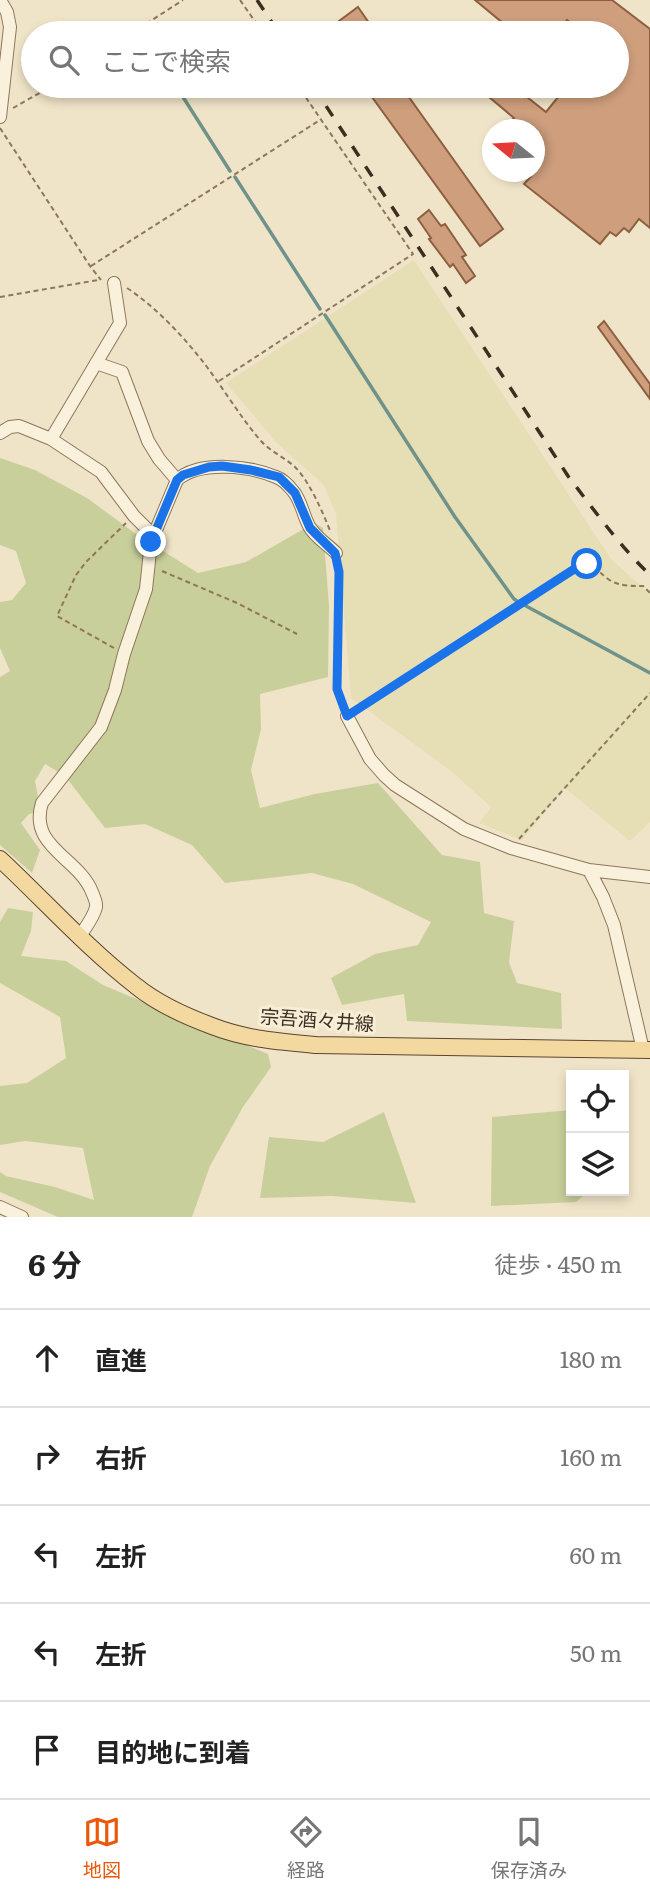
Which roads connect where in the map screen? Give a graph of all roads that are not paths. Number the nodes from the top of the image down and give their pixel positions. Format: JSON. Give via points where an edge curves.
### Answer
{"nodes":[{"id":1,"x":0,"y":0,"type":"edge"},
{"id":2,"x":0,"y":116,"type":"edge"},
{"id":3,"x":114,"y":284,"type":"road end"},
{"id":4,"x":96,"y":363,"type":"junction"},
{"id":5,"x":0,"y":433,"type":"edge"},
{"id":6,"x":51,"y":439,"type":"junction"},
{"id":7,"x":177,"y":480,"type":"junction"},
{"id":8,"x":154,"y":536,"type":"junction"},
{"id":9,"x":335,"y":553,"type":"road end"},
{"id":10,"x":347,"y":716,"type":"road end"},
{"id":11,"x":0,"y":859,"type":"edge"},
{"id":12,"x":589,"y":870,"type":"junction"},
{"id":13,"x":650,"y":877,"type":"edge"},
{"id":14,"x":80,"y":936,"type":"junction"},
{"id":15,"x":646,"y":1050,"type":"edge"},
{"id":16,"x":0,"y":1207,"type":"edge"},
{"id":17,"x":22,"y":1217,"type":"edge"}],
"edges":[{"from":1,"to":2,"type":"street","via":[[10,27]]},
{"from":3,"to":4,"type":"street","via":[[120,323]]},
{"from":4,"to":6,"type":"street"},
{"from":4,"to":7,"type":"street","via":[[122,372],[148,441]]},
{"from":5,"to":6,"type":"street","via":[[19,426]]},
{"from":6,"to":8,"type":"street","via":[[101,472]]},
{"from":7,"to":8,"type":"street"},
{"from":7,"to":9,"type":"street","via":[[222,466],[279,477],[295,493],[310,528]]},
{"from":8,"to":14,"type":"street","via":[[146,589],[101,727],[42,803],[38,816],[46,838],[88,881],[95,900],[96,907]]},
{"from":10,"to":12,"type":"street","via":[[370,759],[396,785],[464,830]]},
{"from":11,"to":14,"type":"main road","name":"宗吾酒々井線"},
{"from":12,"to":13,"type":"street"},
{"from":12,"to":15,"type":"street","via":[[614,925]]},
{"from":14,"to":15,"type":"main road","name":"宗吾酒々井線","via":[[157,1000],[241,1035],[316,1045]]},
{"from":16,"to":17,"type":"street"}]}
